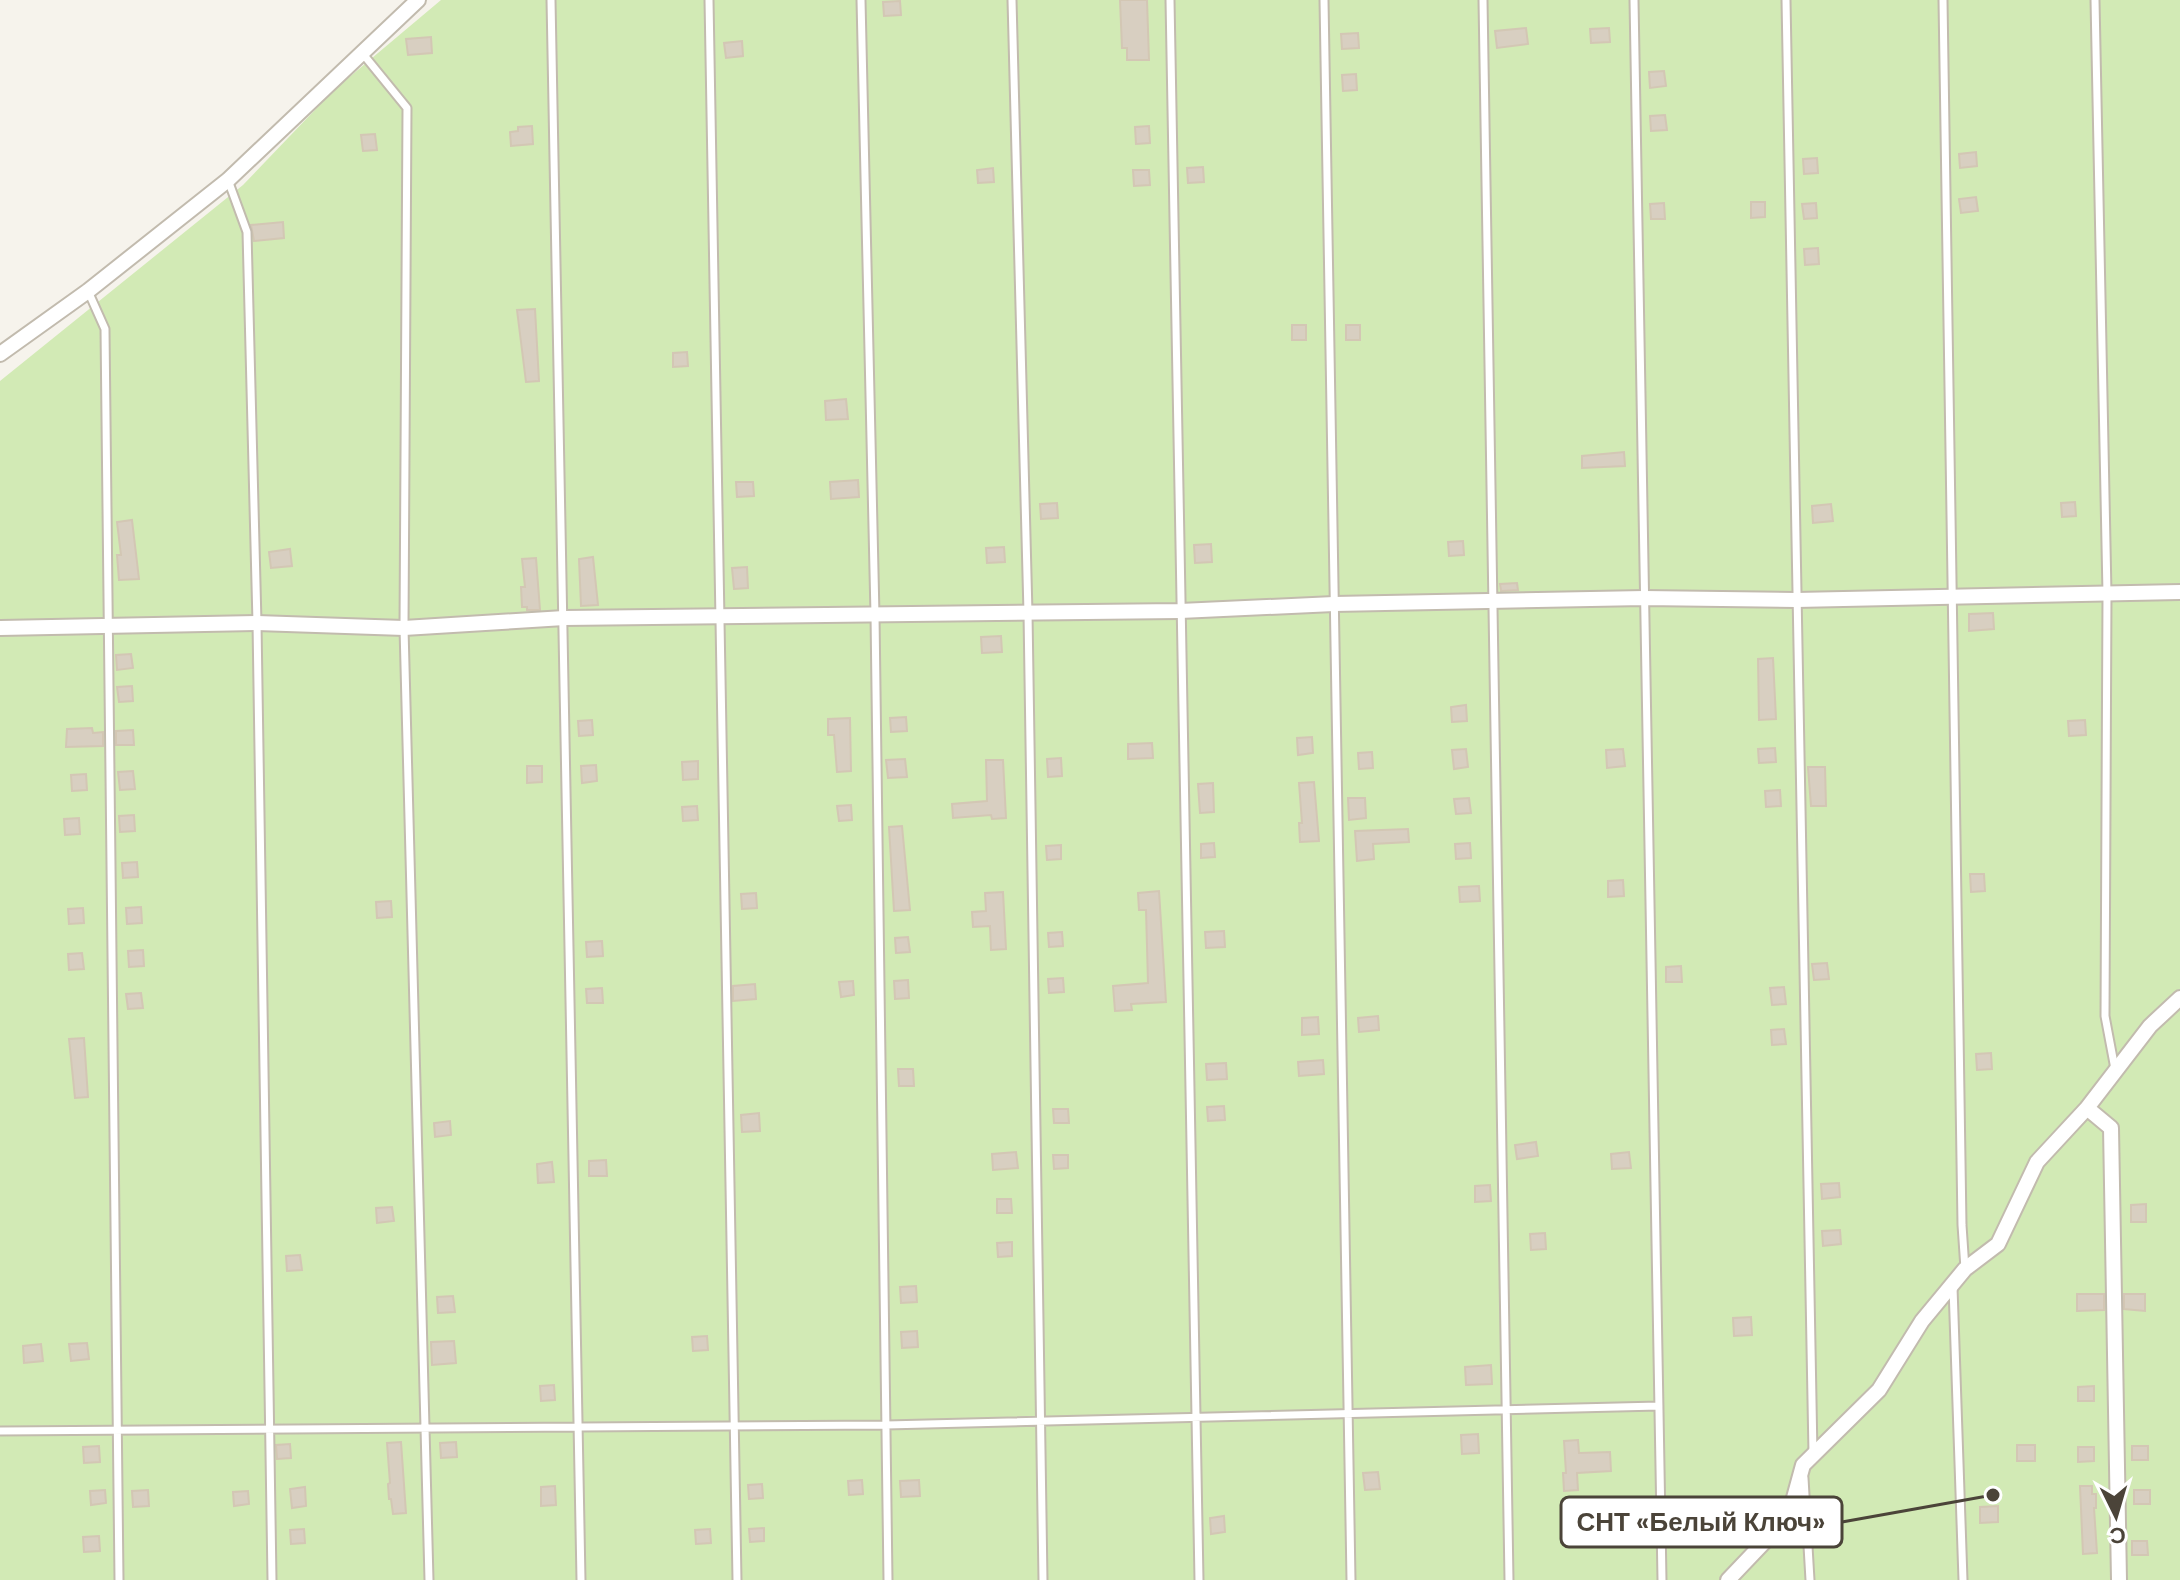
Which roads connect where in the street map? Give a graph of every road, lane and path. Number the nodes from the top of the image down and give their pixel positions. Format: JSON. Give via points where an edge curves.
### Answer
{"nodes":[{"id":1,"x":418,"y":0,"type":"edge"},
{"id":2,"x":551,"y":0,"type":"edge"},
{"id":3,"x":709,"y":0,"type":"edge"},
{"id":4,"x":861,"y":0,"type":"edge"},
{"id":5,"x":1012,"y":0,"type":"edge"},
{"id":6,"x":1170,"y":0,"type":"edge"},
{"id":7,"x":1324,"y":0,"type":"edge"},
{"id":8,"x":1483,"y":0,"type":"edge"},
{"id":9,"x":1634,"y":0,"type":"edge"},
{"id":10,"x":1786,"y":0,"type":"edge"},
{"id":11,"x":1943,"y":0,"type":"edge"},
{"id":12,"x":2095,"y":0,"type":"edge"},
{"id":13,"x":363,"y":54,"type":"junction"},
{"id":14,"x":228,"y":180,"type":"junction"},
{"id":15,"x":88,"y":291,"type":"junction"},
{"id":16,"x":0,"y":354,"type":"edge"},
{"id":17,"x":2180,"y":592,"type":"edge"},
{"id":18,"x":2107,"y":594,"type":"junction"},
{"id":19,"x":1952,"y":597,"type":"junction"},
{"id":20,"x":1644,"y":598,"type":"junction"},
{"id":21,"x":1796,"y":600,"type":"junction"},
{"id":22,"x":1492,"y":601,"type":"junction"},
{"id":23,"x":1334,"y":604,"type":"junction"},
{"id":24,"x":1180,"y":611,"type":"junction"},
{"id":25,"x":1028,"y":613,"type":"junction"},
{"id":26,"x":875,"y":615,"type":"junction"},
{"id":27,"x":718,"y":617,"type":"junction"},
{"id":28,"x":564,"y":618,"type":"junction"},
{"id":29,"x":257,"y":623,"type":"junction"},
{"id":30,"x":108,"y":626,"type":"junction"},
{"id":31,"x":0,"y":628,"type":"edge"},
{"id":32,"x":404,"y":628,"type":"junction"},
{"id":33,"x":2180,"y":998,"type":"edge"},
{"id":34,"x":2115,"y":1071,"type":"junction"},
{"id":35,"x":2087,"y":1108,"type":"junction"},
{"id":36,"x":1965,"y":1269,"type":"junction"},
{"id":37,"x":1952,"y":1283,"type":"junction"},
{"id":38,"x":1659,"y":1406,"type":"junction"},
{"id":39,"x":1508,"y":1411,"type":"junction"},
{"id":40,"x":1349,"y":1415,"type":"junction"},
{"id":41,"x":1196,"y":1419,"type":"junction"},
{"id":42,"x":1040,"y":1420,"type":"junction"},
{"id":43,"x":886,"y":1425,"type":"junction"},
{"id":44,"x":734,"y":1426,"type":"junction"},
{"id":45,"x":578,"y":1427,"type":"junction"},
{"id":46,"x":426,"y":1428,"type":"junction"},
{"id":47,"x":269,"y":1429,"type":"junction"},
{"id":48,"x":117,"y":1430,"type":"junction"},
{"id":49,"x":0,"y":1431,"type":"edge"},
{"id":50,"x":1808,"y":1460,"type":"junction"},
{"id":51,"x":119,"y":1580,"type":"edge"},
{"id":52,"x":272,"y":1580,"type":"edge"},
{"id":53,"x":429,"y":1580,"type":"edge"},
{"id":54,"x":581,"y":1580,"type":"edge"},
{"id":55,"x":737,"y":1580,"type":"edge"},
{"id":56,"x":888,"y":1580,"type":"edge"},
{"id":57,"x":1043,"y":1580,"type":"edge"},
{"id":58,"x":1199,"y":1580,"type":"edge"},
{"id":59,"x":1351,"y":1580,"type":"edge"},
{"id":60,"x":1509,"y":1580,"type":"edge"},
{"id":61,"x":1662,"y":1580,"type":"edge"},
{"id":62,"x":1728,"y":1580,"type":"edge"},
{"id":63,"x":1810,"y":1580,"type":"edge"},
{"id":64,"x":1963,"y":1580,"type":"edge"},
{"id":65,"x":2119,"y":1580,"type":"edge"}],
"edges":[{"from":1,"to":13,"type":"street"},
{"from":2,"to":28,"type":"lane"},
{"from":3,"to":27,"type":"lane"},
{"from":4,"to":26,"type":"lane"},
{"from":5,"to":25,"type":"lane"},
{"from":6,"to":24,"type":"lane"},
{"from":7,"to":23,"type":"lane"},
{"from":8,"to":22,"type":"lane"},
{"from":9,"to":20,"type":"lane"},
{"from":10,"to":21,"type":"lane"},
{"from":11,"to":19,"type":"lane"},
{"from":12,"to":18,"type":"lane"},
{"from":13,"to":14,"type":"street"},
{"from":13,"to":32,"type":"lane","via":[[407,108]]},
{"from":14,"to":15,"type":"street"},
{"from":14,"to":29,"type":"lane","via":[[247,232]]},
{"from":15,"to":16,"type":"street"},
{"from":15,"to":30,"type":"lane","via":[[105,329]]},
{"from":17,"to":18,"type":"street"},
{"from":18,"to":19,"type":"street"},
{"from":18,"to":34,"type":"lane","via":[[2105,1016]]},
{"from":19,"to":21,"type":"street"},
{"from":19,"to":36,"type":"lane"},
{"from":20,"to":21,"type":"street"},
{"from":20,"to":22,"type":"street"},
{"from":20,"to":38,"type":"lane"},
{"from":21,"to":50,"type":"lane"},
{"from":22,"to":23,"type":"street"},
{"from":22,"to":39,"type":"lane"},
{"from":23,"to":24,"type":"street"},
{"from":23,"to":40,"type":"lane"},
{"from":24,"to":25,"type":"street"},
{"from":24,"to":41,"type":"lane"},
{"from":25,"to":26,"type":"street"},
{"from":25,"to":42,"type":"lane"},
{"from":26,"to":27,"type":"street"},
{"from":26,"to":43,"type":"lane"},
{"from":27,"to":28,"type":"street"},
{"from":27,"to":44,"type":"lane"},
{"from":28,"to":32,"type":"street"},
{"from":28,"to":45,"type":"lane"},
{"from":29,"to":30,"type":"street"},
{"from":29,"to":32,"type":"street"},
{"from":29,"to":47,"type":"lane"},
{"from":30,"to":31,"type":"street"},
{"from":30,"to":48,"type":"lane"},
{"from":32,"to":46,"type":"lane"},
{"from":33,"to":34,"type":"street"},
{"from":34,"to":35,"type":"street"},
{"from":35,"to":36,"type":"street","via":[[2037,1162],[1998,1244]]},
{"from":35,"to":65,"type":"street","via":[[2111,1128]]},
{"from":36,"to":37,"type":"street"},
{"from":37,"to":50,"type":"street","via":[[1879,1390]]},
{"from":37,"to":64,"type":"lane"},
{"from":38,"to":39,"type":"lane"},
{"from":38,"to":61,"type":"lane"},
{"from":39,"to":40,"type":"lane"},
{"from":39,"to":60,"type":"lane"},
{"from":40,"to":41,"type":"lane"},
{"from":40,"to":59,"type":"lane"},
{"from":41,"to":42,"type":"lane"},
{"from":41,"to":58,"type":"lane"},
{"from":42,"to":43,"type":"lane"},
{"from":42,"to":57,"type":"lane"},
{"from":43,"to":44,"type":"lane"},
{"from":43,"to":56,"type":"lane"},
{"from":44,"to":45,"type":"lane"},
{"from":44,"to":55,"type":"lane"},
{"from":45,"to":46,"type":"lane"},
{"from":45,"to":54,"type":"lane"},
{"from":46,"to":47,"type":"lane"},
{"from":46,"to":53,"type":"lane"},
{"from":47,"to":48,"type":"lane"},
{"from":47,"to":52,"type":"lane"},
{"from":48,"to":49,"type":"lane"},
{"from":48,"to":51,"type":"lane"},
{"from":50,"to":62,"type":"street","via":[[1789,1516]]},
{"from":50,"to":63,"type":"lane"}]}
